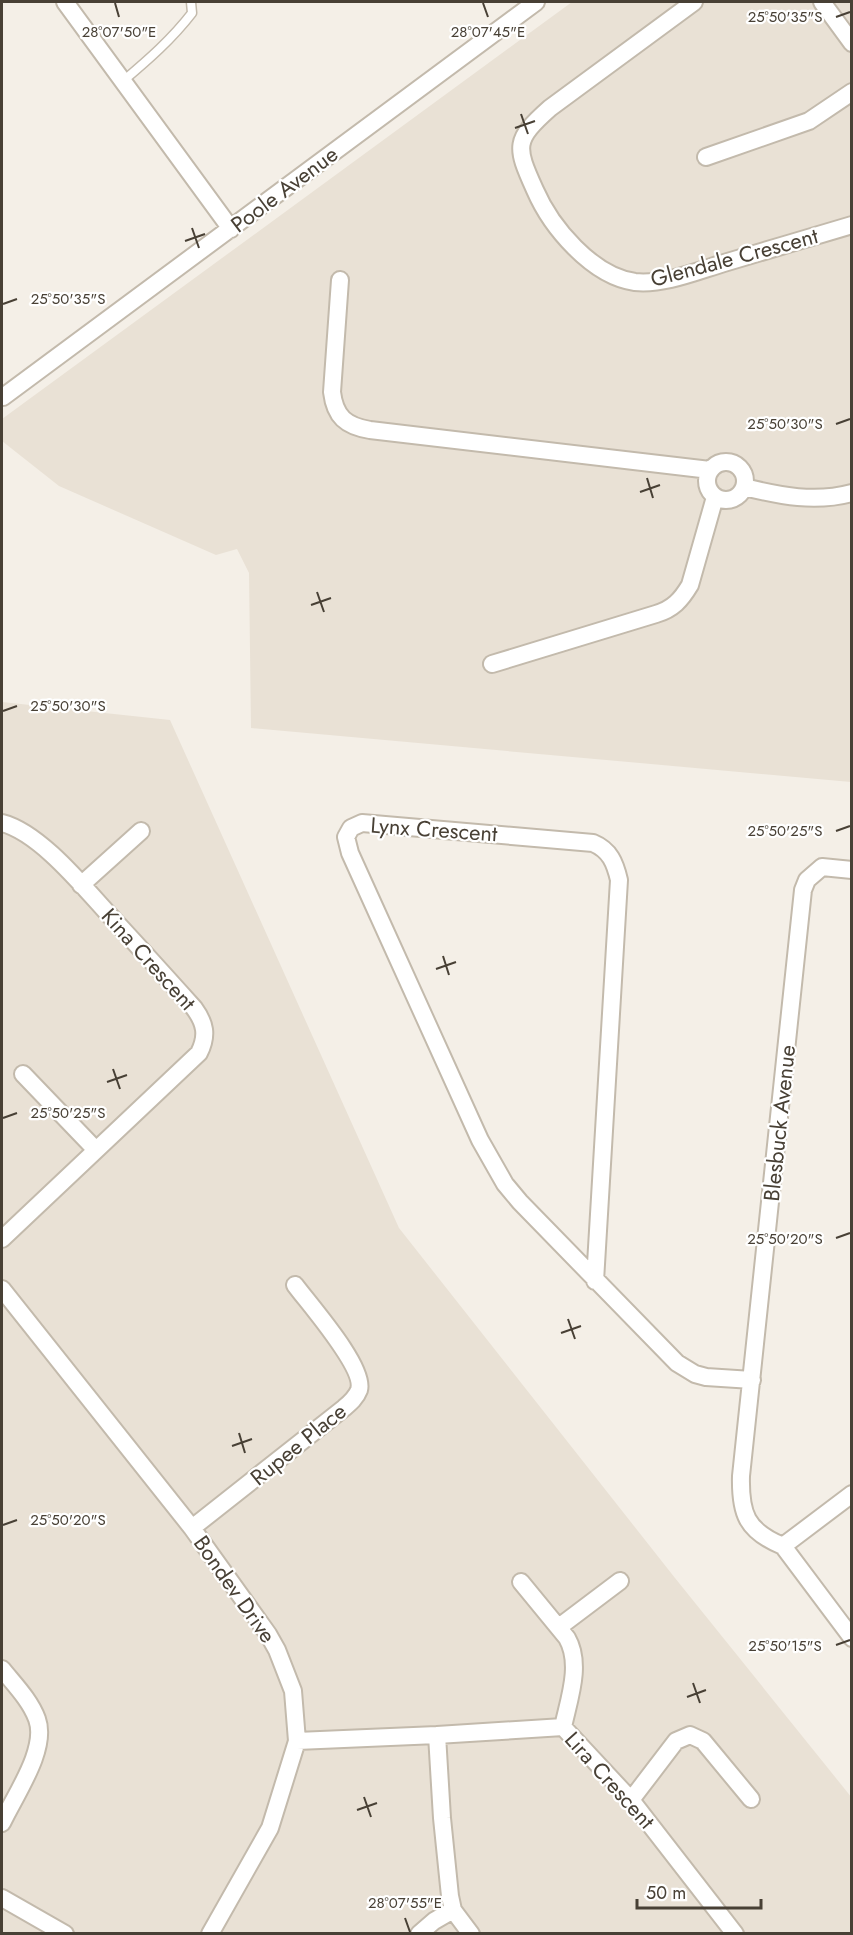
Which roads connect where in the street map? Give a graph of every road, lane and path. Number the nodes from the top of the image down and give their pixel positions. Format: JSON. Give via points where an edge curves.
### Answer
{"nodes":[{"id":1,"x":65,"y":2,"type":"edge"},
{"id":2,"x":192,"y":2,"type":"edge"},
{"id":3,"x":536,"y":2,"type":"edge"},
{"id":4,"x":694,"y":2,"type":"edge"},
{"id":5,"x":822,"y":2,"type":"edge"},
{"id":6,"x":852,"y":44,"type":"edge"},
{"id":7,"x":123,"y":81,"type":"junction"},
{"id":8,"x":852,"y":92,"type":"edge"},
{"id":9,"x":706,"y":157,"type":"dead end"},
{"id":10,"x":852,"y":225,"type":"edge"},
{"id":11,"x":231,"y":229,"type":"junction"},
{"id":12,"x":340,"y":280,"type":"dead end"},
{"id":13,"x":3,"y":397,"type":"dead end"},
{"id":14,"x":710,"y":470,"type":"junction"},
{"id":15,"x":744,"y":487,"type":"junction"},
{"id":16,"x":852,"y":493,"type":"edge"},
{"id":17,"x":715,"y":497,"type":"junction"},
{"id":18,"x":492,"y":664,"type":"dead end"},
{"id":19,"x":2,"y":823,"type":"edge"},
{"id":20,"x":141,"y":831,"type":"dead end"},
{"id":21,"x":852,"y":870,"type":"edge"},
{"id":22,"x":81,"y":885,"type":"junction"},
{"id":23,"x":23,"y":1074,"type":"dead end"},
{"id":24,"x":95,"y":1149,"type":"junction"},
{"id":25,"x":2,"y":1239,"type":"edge"},
{"id":26,"x":595,"y":1281,"type":"junction"},
{"id":27,"x":295,"y":1285,"type":"dead end"},
{"id":28,"x":2,"y":1289,"type":"edge"},
{"id":29,"x":752,"y":1380,"type":"junction"},
{"id":30,"x":852,"y":1494,"type":"edge"},
{"id":31,"x":192,"y":1528,"type":"junction"},
{"id":32,"x":783,"y":1546,"type":"junction"},
{"id":33,"x":620,"y":1581,"type":"dead end"},
{"id":34,"x":521,"y":1582,"type":"dead end"},
{"id":35,"x":559,"y":1628,"type":"junction"},
{"id":36,"x":852,"y":1638,"type":"edge"},
{"id":37,"x":2,"y":1669,"type":"edge"},
{"id":38,"x":563,"y":1727,"type":"junction"},
{"id":39,"x":437,"y":1735,"type":"junction"},
{"id":40,"x":297,"y":1741,"type":"junction"},
{"id":41,"x":752,"y":1799,"type":"dead end"},
{"id":42,"x":632,"y":1800,"type":"junction"},
{"id":43,"x":2,"y":1823,"type":"edge"},
{"id":44,"x":2,"y":1899,"type":"edge"},
{"id":45,"x":453,"y":1910,"type":"junction"},
{"id":46,"x":65,"y":1934,"type":"edge"},
{"id":47,"x":210,"y":1934,"type":"edge"},
{"id":48,"x":419,"y":1934,"type":"edge"},
{"id":49,"x":471,"y":1934,"type":"edge"},
{"id":50,"x":735,"y":1934,"type":"edge"}],
"edges":[{"from":1,"to":7,"type":"street"},
{"from":2,"to":7,"type":"lane","via":[[192,13],[182,26]]},
{"from":3,"to":11,"type":"street","name":"Poole Avenue"},
{"from":4,"to":10,"type":"street","name":"Glendale Crescent","via":[[550,108],[522,136],[520,147],[528,176],[548,216],[594,264],[638,282],[673,278]]},
{"from":5,"to":6,"type":"street"},
{"from":7,"to":11,"type":"street"},
{"from":8,"to":9,"type":"street","via":[[810,121]]},
{"from":11,"to":13,"type":"street","name":"Poole Avenue"},
{"from":12,"to":14,"type":"street","via":[[332,392],[336,410],[350,426]]},
{"from":14,"to":15,"type":"street","via":[[721,463],[735,464],[744,473]]},
{"from":14,"to":17,"type":"street","via":[[708,488]]},
{"from":15,"to":16,"type":"street","via":[[797,498]]},
{"from":15,"to":17,"type":"street","via":[[732,499]]},
{"from":17,"to":18,"type":"street","via":[[690,585],[675,605]]},
{"from":19,"to":22,"type":"street","name":"Kina Crescent","via":[[26,833]]},
{"from":20,"to":22,"type":"street"},
{"from":21,"to":29,"type":"street","name":"Blesbuck Avenue","via":[[822,867],[807,880],[803,890]]},
{"from":22,"to":24,"type":"street","name":"Kina Crescent","via":[[194,1008],[205,1031],[199,1053]]},
{"from":23,"to":24,"type":"street"},
{"from":24,"to":25,"type":"street","name":"Kina Crescent"},
{"from":26,"to":26,"type":"street","name":"Lynx Crescent","via":[[619,880],[615,865],[602,847],[571,840],[362,823],[351,828],[346,837],[350,853],[480,1140],[505,1184]]},
{"from":26,"to":29,"type":"street","name":"Lynx Crescent","via":[[686,1370],[706,1377]]},
{"from":27,"to":31,"type":"street","name":"Rupee Place","via":[[345,1351],[360,1380],[359,1389],[344,1408]]},
{"from":28,"to":31,"type":"street","name":"Bondev Drive"},
{"from":29,"to":32,"type":"street","name":"Blesbuck Avenue","via":[[740,1497],[755,1531]]},
{"from":30,"to":32,"type":"street"},
{"from":31,"to":40,"type":"street","name":"Bondev Drive","via":[[278,1650],[293,1691]]},
{"from":32,"to":36,"type":"street"},
{"from":33,"to":35,"type":"street"},
{"from":34,"to":35,"type":"street"},
{"from":35,"to":38,"type":"street","via":[[573,1647],[574,1657]]},
{"from":37,"to":43,"type":"street","via":[[26,1699],[37,1718],[40,1734],[38,1752]]},
{"from":38,"to":39,"type":"street","name":"Lira Crescent"},
{"from":38,"to":42,"type":"street","name":"Lira Crescent"},
{"from":39,"to":40,"type":"street","name":"Lira Crescent"},
{"from":39,"to":45,"type":"street"},
{"from":40,"to":47,"type":"street","name":"Bondev Drive","via":[[270,1828]]},
{"from":41,"to":42,"type":"street","via":[[703,1741],[690,1736],[676,1741]]},
{"from":42,"to":50,"type":"street","name":"Lira Crescent"},
{"from":44,"to":46,"type":"street"},
{"from":45,"to":48,"type":"street"},
{"from":45,"to":49,"type":"street"}]}
